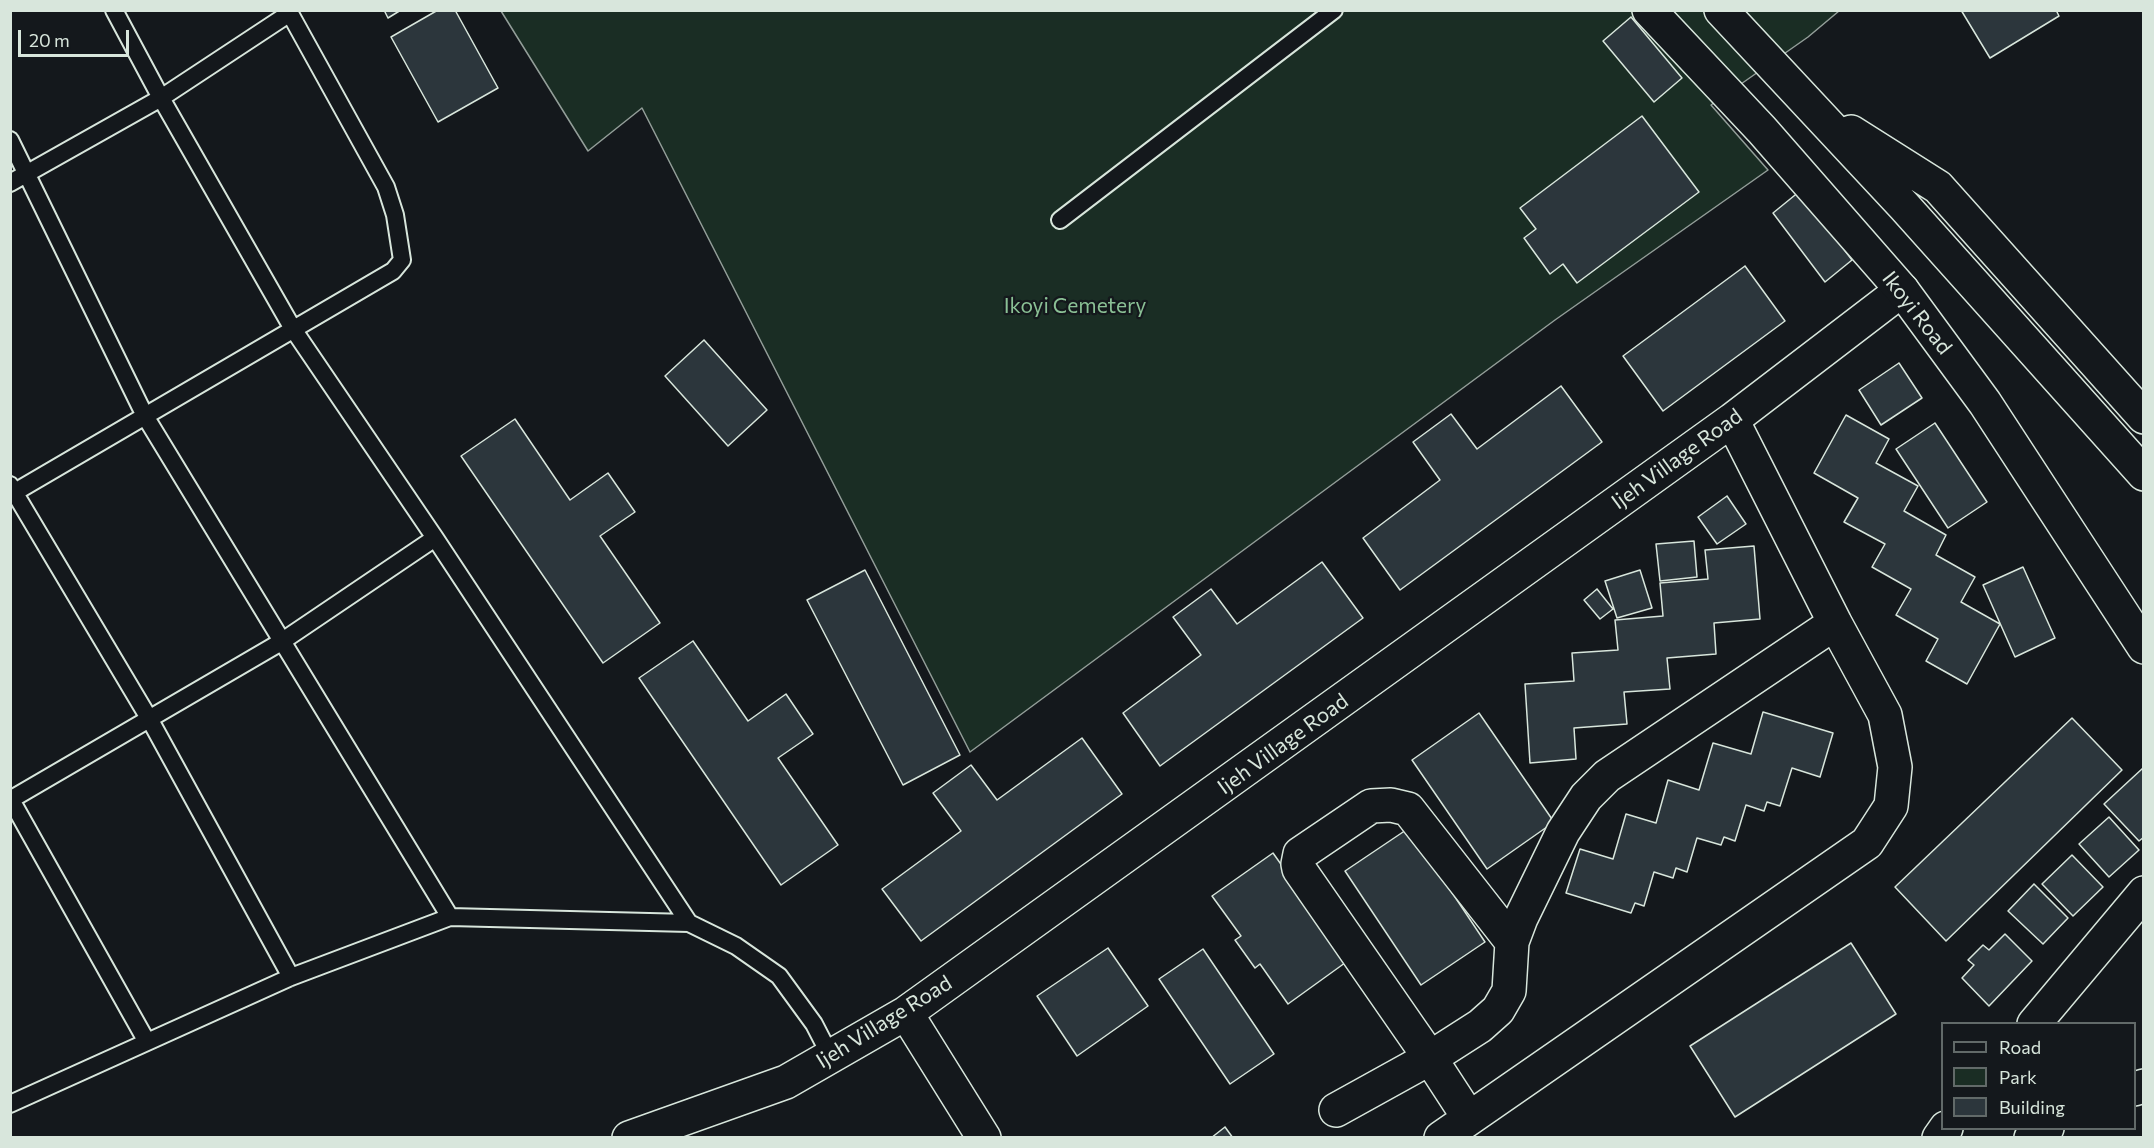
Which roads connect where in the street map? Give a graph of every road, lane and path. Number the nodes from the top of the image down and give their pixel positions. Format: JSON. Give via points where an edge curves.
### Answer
{"nodes":[{"id":1,"x":114,"y":10,"type":"edge"},
{"id":2,"x":1334,"y":10,"type":"edge"},
{"id":3,"x":1649,"y":10,"type":"edge"},
{"id":4,"x":1721,"y":10,"type":"edge"},
{"id":5,"x":289,"y":12,"type":"edge"},
{"id":6,"x":161,"y":98,"type":"junction"},
{"id":7,"x":1811,"y":107,"type":"junction"},
{"id":8,"x":10,"y":140,"type":"edge"},
{"id":9,"x":26,"y":174,"type":"junction"},
{"id":10,"x":10,"y":183,"type":"edge"},
{"id":11,"x":1060,"y":220,"type":"dead end"},
{"id":12,"x":1902,"y":290,"type":"junction"},
{"id":13,"x":293,"y":329,"type":"junction"},
{"id":14,"x":145,"y":416,"type":"junction"},
{"id":15,"x":2144,"y":417,"type":"edge"},
{"id":16,"x":1732,"y":420,"type":"junction"},
{"id":17,"x":2144,"y":474,"type":"edge"},
{"id":18,"x":12,"y":491,"type":"edge"},
{"id":19,"x":435,"y":538,"type":"junction"},
{"id":20,"x":1835,"y":623,"type":"junction"},
{"id":21,"x":281,"y":642,"type":"junction"},
{"id":22,"x":2144,"y":647,"type":"edge"},
{"id":23,"x":150,"y":720,"type":"junction"},
{"id":24,"x":11,"y":799,"type":"edge"},
{"id":25,"x":2144,"y":893,"type":"edge"},
{"id":26,"x":450,"y":917,"type":"junction"},
{"id":27,"x":689,"y":923,"type":"junction"},
{"id":28,"x":1512,"y":942,"type":"junction"},
{"id":29,"x":291,"y":977,"type":"junction"},
{"id":30,"x":906,"y":1013,"type":"junction"},
{"id":31,"x":2035,"y":1022,"type":"edge"},
{"id":32,"x":147,"y":1041,"type":"junction"},
{"id":33,"x":831,"y":1057,"type":"junction"},
{"id":34,"x":1430,"y":1058,"type":"junction"},
{"id":35,"x":10,"y":1104,"type":"edge"},
{"id":36,"x":1336,"y":1110,"type":"dead end"},
{"id":37,"x":1469,"y":1118,"type":"junction"},
{"id":38,"x":629,"y":1137,"type":"edge"},
{"id":39,"x":984,"y":1137,"type":"edge"},
{"id":40,"x":1441,"y":1137,"type":"edge"}],
"edges":[{"from":1,"to":6,"type":"lane"},
{"from":2,"to":11,"type":"lane"},
{"from":3,"to":12,"type":"main road","name":"Ikoyi Road","via":[[1762,130]]},
{"from":4,"to":7,"type":"main road"},
{"from":5,"to":6,"type":"lane"},
{"from":5,"to":13,"type":"lane","via":[[386,187],[402,260],[393,271]]},
{"from":6,"to":9,"type":"lane"},
{"from":6,"to":13,"type":"lane"},
{"from":7,"to":15,"type":"main road","via":[[1938,187]]},
{"from":7,"to":17,"type":"main road"},
{"from":8,"to":9,"type":"lane"},
{"from":9,"to":10,"type":"lane"},
{"from":9,"to":14,"type":"lane"},
{"from":12,"to":16,"type":"main road","name":"Ijeh Village Road"},
{"from":12,"to":22,"type":"main road","name":"Ikoyi Road","via":[[1985,404]]},
{"from":13,"to":14,"type":"lane"},
{"from":13,"to":19,"type":"lane"},
{"from":14,"to":18,"type":"lane"},
{"from":14,"to":21,"type":"lane"},
{"from":16,"to":20,"type":"main road"},
{"from":16,"to":30,"type":"main road","name":"Ijeh Village Road"},
{"from":18,"to":23,"type":"lane"},
{"from":19,"to":21,"type":"lane"},
{"from":19,"to":27,"type":"lane"},
{"from":20,"to":28,"type":"main road","via":[[1607,776],[1586,797],[1563,832]]},
{"from":20,"to":37,"type":"main road","via":[[1885,715],[1895,767],[1891,806],[1867,843]]},
{"from":21,"to":23,"type":"lane"},
{"from":21,"to":26,"type":"lane"},
{"from":23,"to":24,"type":"lane"},
{"from":23,"to":29,"type":"lane"},
{"from":24,"to":32,"type":"lane"},
{"from":25,"to":31,"type":"main road"},
{"from":26,"to":27,"type":"lane"},
{"from":26,"to":29,"type":"lane"},
{"from":27,"to":33,"type":"lane","via":[[736,946],[779,976],[814,1024]]},
{"from":28,"to":34,"type":"main road","via":[[1509,991],[1498,1010]]},
{"from":28,"to":34,"type":"main road","via":[[1408,809],[1391,805],[1371,807],[1300,854],[1299,869]]},
{"from":29,"to":32,"type":"lane"},
{"from":30,"to":33,"type":"main road","name":"Ijeh Village Road"},
{"from":30,"to":39,"type":"main road"},
{"from":32,"to":35,"type":"lane"},
{"from":33,"to":38,"type":"main road","name":"Ijeh Village Road","via":[[786,1082]]},
{"from":34,"to":36,"type":"main road"},
{"from":34,"to":37,"type":"main road"},
{"from":37,"to":40,"type":"main road"}]}
